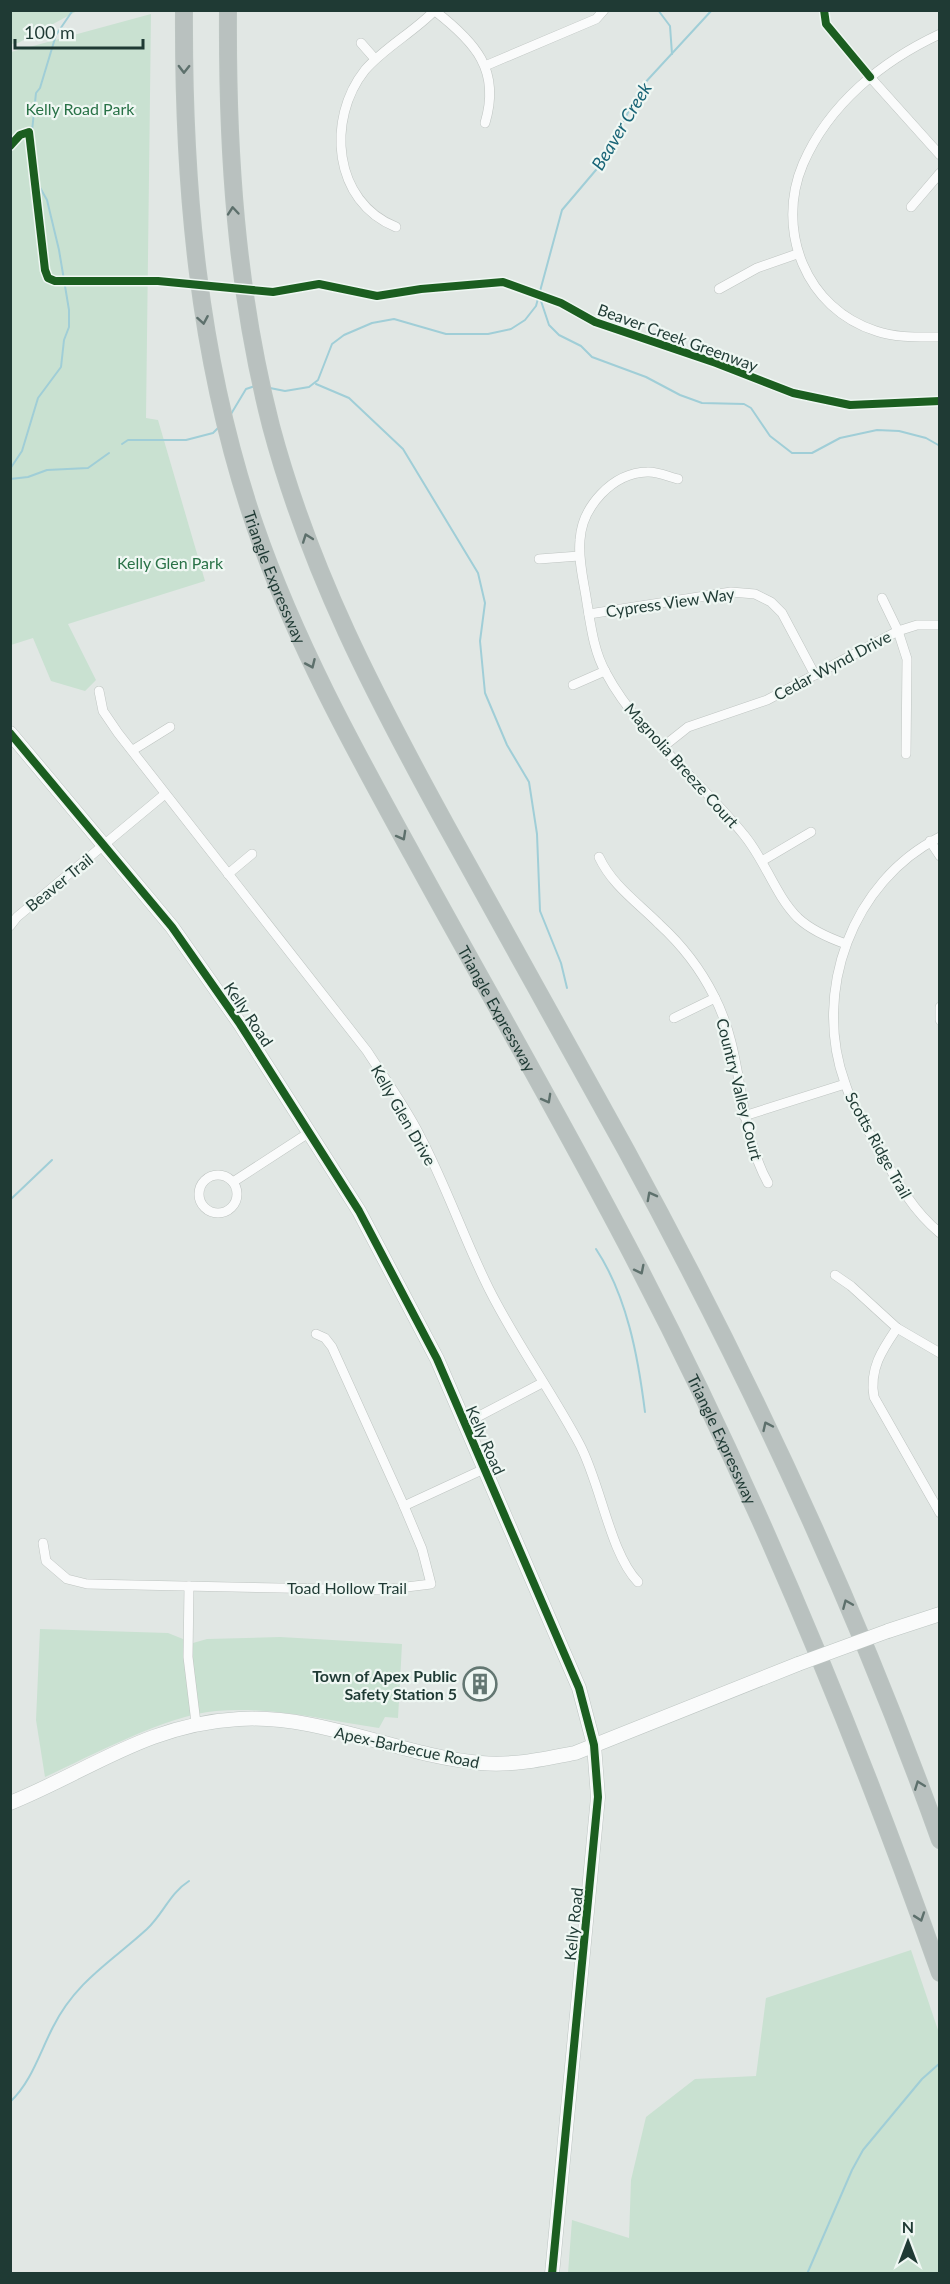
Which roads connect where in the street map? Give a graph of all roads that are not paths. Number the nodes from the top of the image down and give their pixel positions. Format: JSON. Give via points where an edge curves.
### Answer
{"nodes":[{"id":1,"x":184,"y":10,"type":"edge"},
{"id":2,"x":228,"y":10,"type":"edge"},
{"id":3,"x":604,"y":10,"type":"edge"},
{"id":4,"x":435,"y":11,"type":"edge"},
{"id":5,"x":939,"y":34,"type":"edge"},
{"id":6,"x":361,"y":43,"type":"dead end"},
{"id":7,"x":375,"y":59,"type":"junction"},
{"id":8,"x":485,"y":66,"type":"junction"},
{"id":9,"x":870,"y":77,"type":"junction"},
{"id":10,"x":485,"y":123,"type":"dead end"},
{"id":11,"x":939,"y":155,"type":"edge"},
{"id":12,"x":939,"y":173,"type":"edge"},
{"id":13,"x":911,"y":207,"type":"dead end"},
{"id":14,"x":396,"y":227,"type":"dead end"},
{"id":15,"x":797,"y":254,"type":"junction"},
{"id":16,"x":719,"y":289,"type":"dead end"},
{"id":17,"x":939,"y":337,"type":"edge"},
{"id":18,"x":678,"y":479,"type":"dead end"},
{"id":19,"x":579,"y":556,"type":"junction"},
{"id":20,"x":539,"y":559,"type":"dead end"},
{"id":21,"x":882,"y":598,"type":"dead end"},
{"id":22,"x":589,"y":614,"type":"junction"},
{"id":23,"x":939,"y":625,"type":"edge"},
{"id":24,"x":898,"y":631,"type":"junction"},
{"id":25,"x":605,"y":672,"type":"junction"},
{"id":26,"x":815,"y":675,"type":"junction"},
{"id":27,"x":573,"y":685,"type":"dead end"},
{"id":28,"x":99,"y":691,"type":"dead end"},
{"id":29,"x":170,"y":728,"type":"dead end"},
{"id":30,"x":10,"y":733,"type":"edge"},
{"id":31,"x":664,"y":746,"type":"junction"},
{"id":32,"x":133,"y":750,"type":"junction"},
{"id":33,"x":906,"y":754,"type":"dead end"},
{"id":34,"x":165,"y":794,"type":"junction"},
{"id":35,"x":810,"y":832,"type":"dead end"},
{"id":36,"x":935,"y":839,"type":"edge"},
{"id":37,"x":105,"y":845,"type":"junction"},
{"id":38,"x":252,"y":854,"type":"dead end"},
{"id":39,"x":939,"y":856,"type":"edge"},
{"id":40,"x":599,"y":857,"type":"dead end"},
{"id":41,"x":762,"y":861,"type":"junction"},
{"id":42,"x":228,"y":873,"type":"junction"},
{"id":43,"x":10,"y":926,"type":"edge"},
{"id":44,"x":846,"y":944,"type":"junction"},
{"id":45,"x":715,"y":998,"type":"junction"},
{"id":46,"x":939,"y":1007,"type":"edge"},
{"id":47,"x":674,"y":1018,"type":"dead end"},
{"id":48,"x":939,"y":1020,"type":"edge"},
{"id":49,"x":845,"y":1084,"type":"junction"},
{"id":50,"x":744,"y":1116,"type":"junction"},
{"id":51,"x":310,"y":1132,"type":"junction"},
{"id":52,"x":233,"y":1182,"type":"junction"},
{"id":53,"x":768,"y":1183,"type":"dead end"},
{"id":54,"x":939,"y":1233,"type":"edge"},
{"id":55,"x":835,"y":1275,"type":"dead end"},
{"id":56,"x":897,"y":1328,"type":"junction"},
{"id":57,"x":316,"y":1334,"type":"dead end"},
{"id":58,"x":939,"y":1353,"type":"edge"},
{"id":59,"x":542,"y":1383,"type":"junction"},
{"id":60,"x":464,"y":1424,"type":"junction"},
{"id":61,"x":484,"y":1469,"type":"junction"},
{"id":62,"x":404,"y":1506,"type":"junction"},
{"id":63,"x":939,"y":1513,"type":"edge"},
{"id":64,"x":42,"y":1544,"type":"dead end"},
{"id":65,"x":638,"y":1582,"type":"dead end"},
{"id":66,"x":189,"y":1586,"type":"junction"},
{"id":67,"x":939,"y":1614,"type":"edge"},
{"id":68,"x":196,"y":1724,"type":"junction"},
{"id":69,"x":594,"y":1745,"type":"junction"},
{"id":70,"x":10,"y":1803,"type":"edge"},
{"id":71,"x":939,"y":1840,"type":"edge"},
{"id":72,"x":939,"y":1973,"type":"edge"},
{"id":73,"x":552,"y":2274,"type":"edge"}],
"edges":[{"from":1,"to":72,"type":"highway","name":"Triangle Expressway","one_way":true,"via":[[185,141],[195,263],[212,364],[232,451],[255,525],[313,669],[357,755],[608,1209],[714,1416],[824,1664]]},
{"from":71,"to":2,"type":"highway","one_way":true,"via":[[830,1563],[751,1392],[632,1161],[389,720],[328,593],[299,516],[272,426],[240,269],[229,146]]},
{"from":3,"to":8,"type":"street","via":[[596,19]]},
{"from":4,"to":7,"type":"street"},
{"from":4,"to":8,"type":"street","via":[[466,38]]},
{"from":5,"to":9,"type":"street","via":[[906,51]]},
{"from":6,"to":7,"type":"street"},
{"from":7,"to":14,"type":"street","via":[[354,88],[345,111],[342,159],[351,186],[363,205],[377,219]]},
{"from":8,"to":10,"type":"street","via":[[491,93]]},
{"from":9,"to":11,"type":"street"},
{"from":9,"to":15,"type":"street","via":[[831,118],[804,162],[792,204]]},
{"from":12,"to":13,"type":"street"},
{"from":15,"to":16,"type":"street","via":[[756,268]]},
{"from":15,"to":17,"type":"street","via":[[817,291],[850,319],[894,336]]},
{"from":18,"to":19,"type":"street","name":"Magnolia Breeze Court","via":[[648,471],[610,486],[587,513]]},
{"from":19,"to":20,"type":"street"},
{"from":19,"to":22,"type":"street","name":"Magnolia Breeze Court"},
{"from":21,"to":24,"type":"street"},
{"from":22,"to":25,"type":"street","name":"Magnolia Breeze Court"},
{"from":22,"to":26,"type":"street","name":"Cypress View Way","via":[[731,592],[756,594],[782,613]]},
{"from":23,"to":24,"type":"street","name":"Cedar Wynd Drive","via":[[917,625]]},
{"from":24,"to":26,"type":"street","name":"Cedar Wynd Drive"},
{"from":24,"to":33,"type":"street","via":[[908,669]]},
{"from":25,"to":27,"type":"street"},
{"from":25,"to":31,"type":"street","name":"Magnolia Breeze Court","via":[[627,706]]},
{"from":26,"to":31,"type":"street","name":"Cedar Wynd Drive","via":[[767,700],[688,727]]},
{"from":28,"to":32,"type":"street","name":"Kelly Glen Drive","via":[[103,711]]},
{"from":29,"to":32,"type":"street"},
{"from":30,"to":37,"type":"street","name":"Kelly Road"},
{"from":31,"to":41,"type":"street","name":"Magnolia Breeze Court","via":[[742,832]]},
{"from":32,"to":34,"type":"street","name":"Kelly Glen Drive"},
{"from":34,"to":37,"type":"street","name":"Beaver Trail"},
{"from":34,"to":42,"type":"street","name":"Kelly Glen Drive"},
{"from":35,"to":41,"type":"street"},
{"from":36,"to":39,"type":"street"},
{"from":36,"to":44,"type":"street","name":"Scotts Ridge Trail","via":[[890,874],[866,904]]},
{"from":37,"to":43,"type":"street","name":"Beaver Trail"},
{"from":37,"to":51,"type":"street","name":"Kelly Road","via":[[240,1024]]},
{"from":38,"to":42,"type":"street"},
{"from":40,"to":45,"type":"street","name":"Country Valley Court","via":[[611,879],[685,950]]},
{"from":41,"to":44,"type":"street","name":"Magnolia Breeze Court","via":[[797,918]]},
{"from":42,"to":59,"type":"street","name":"Kelly Glen Drive","via":[[392,1088],[419,1134],[489,1288]]},
{"from":44,"to":49,"type":"street","name":"Scotts Ridge Trail","via":[[836,982],[834,1017]]},
{"from":45,"to":47,"type":"street"},
{"from":45,"to":50,"type":"street","name":"Country Valley Court","via":[[732,1041]]},
{"from":46,"to":48,"type":"street"},
{"from":49,"to":50,"type":"street"},
{"from":49,"to":54,"type":"street","name":"Scotts Ridge Trail","via":[[901,1188]]},
{"from":50,"to":53,"type":"street","name":"Country Valley Court","via":[[757,1164]]},
{"from":51,"to":52,"type":"street"},
{"from":51,"to":60,"type":"street","name":"Kelly Road","via":[[392,1269]]},
{"from":52,"to":52,"type":"street","via":[[217,1175],[206,1179],[198,1195],[203,1207],[214,1213],[232,1207],[237,1195]]},
{"from":55,"to":56,"type":"street"},
{"from":56,"to":58,"type":"street"},
{"from":56,"to":63,"type":"street","via":[[876,1362],[874,1397]]},
{"from":57,"to":62,"type":"street","name":"Toad Hollow Trail","via":[[332,1347]]},
{"from":59,"to":60,"type":"street"},
{"from":59,"to":65,"type":"street","name":"Kelly Glen Drive","via":[[580,1445],[627,1570]]},
{"from":60,"to":61,"type":"street","name":"Kelly Road"},
{"from":61,"to":62,"type":"street"},
{"from":61,"to":69,"type":"street","name":"Kelly Road","via":[[579,1688]]},
{"from":62,"to":66,"type":"street","name":"Toad Hollow Trail","via":[[432,1584],[382,1590]]},
{"from":64,"to":66,"type":"street","name":"Toad Hollow Trail","via":[[46,1561],[67,1579],[87,1584]]},
{"from":66,"to":68,"type":"street","via":[[188,1656]]},
{"from":67,"to":69,"type":"street","name":"Apex-Barbecue Road","bridge":true},
{"from":68,"to":69,"type":"street","name":"Apex-Barbecue Road","via":[[242,1719],[277,1721],[482,1763],[534,1761]]},
{"from":68,"to":70,"type":"street","name":"Apex-Barbecue Road","via":[[148,1738]]},
{"from":69,"to":73,"type":"street","name":"Kelly Road","via":[[598,1797]]}]}
